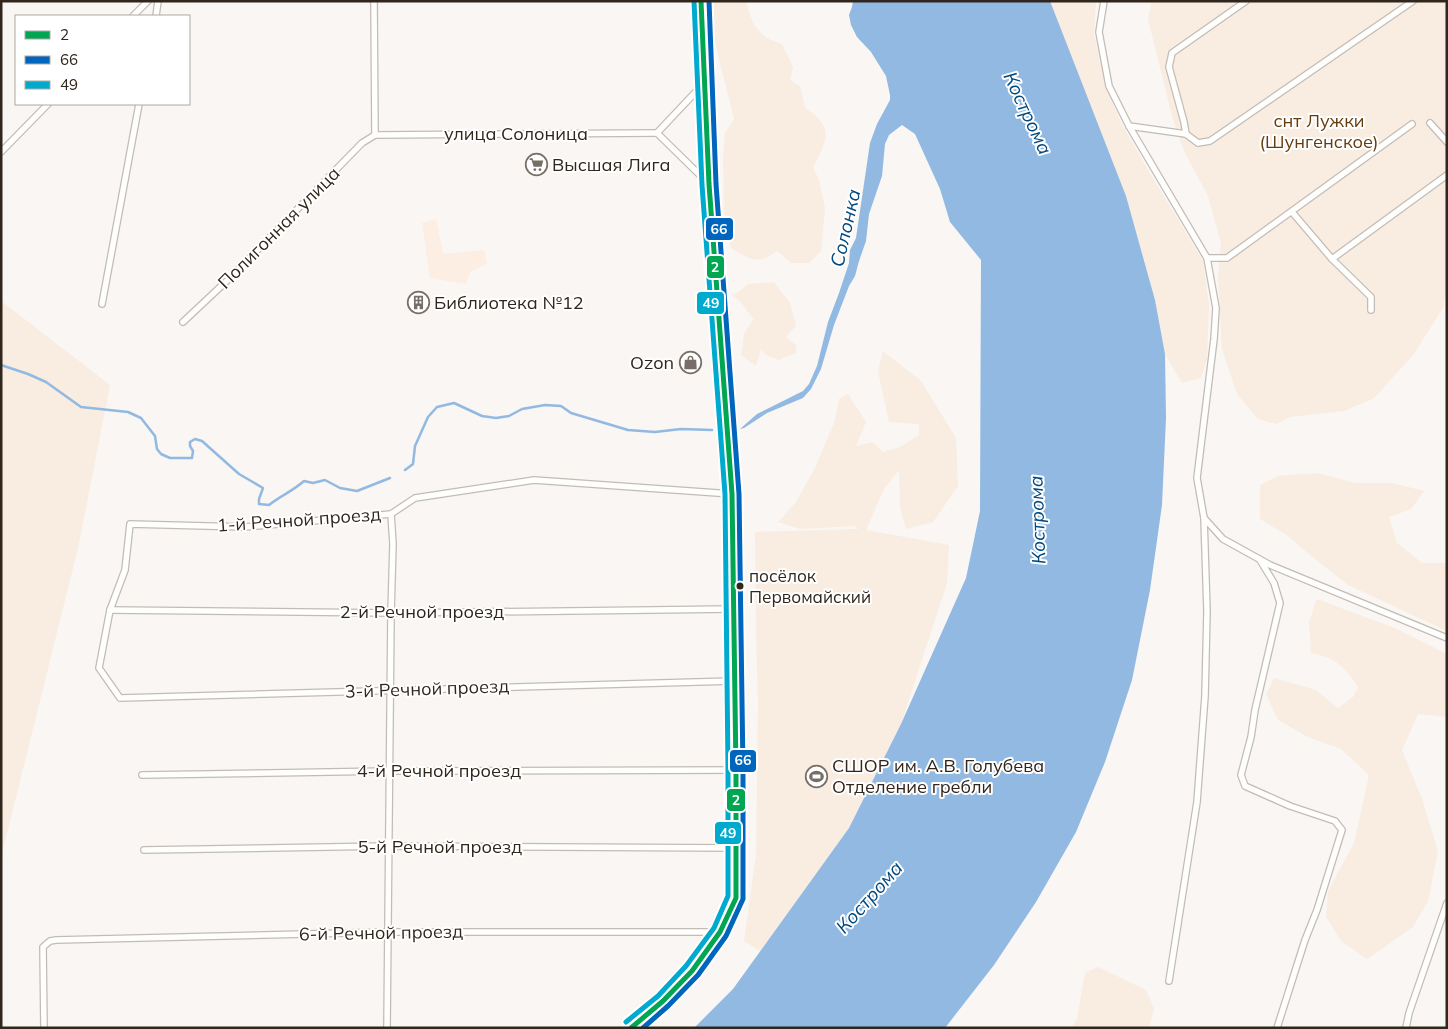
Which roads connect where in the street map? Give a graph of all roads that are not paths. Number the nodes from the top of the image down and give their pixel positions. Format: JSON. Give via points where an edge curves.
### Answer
{"nodes":[{"id":1,"x":148,"y":1,"type":"edge"},
{"id":2,"x":158,"y":1,"type":"edge"},
{"id":3,"x":374,"y":1,"type":"edge"},
{"id":4,"x":701,"y":1,"type":"edge"},
{"id":5,"x":1104,"y":1,"type":"edge"},
{"id":6,"x":1246,"y":1,"type":"edge"},
{"id":7,"x":1413,"y":1,"type":"edge"},
{"id":8,"x":134,"y":15,"type":"edge"},
{"id":9,"x":156,"y":15,"type":"edge"},
{"id":10,"x":705,"y":82,"type":"junction"},
{"id":11,"x":47,"y":105,"type":"edge"},
{"id":12,"x":139,"y":105,"type":"edge"},
{"id":13,"x":1430,"y":122,"type":"dead end"},
{"id":14,"x":1412,"y":124,"type":"dead end"},
{"id":15,"x":1129,"y":126,"type":"junction"},
{"id":16,"x":657,"y":133,"type":"junction"},
{"id":17,"x":1186,"y":134,"type":"junction"},
{"id":18,"x":375,"y":135,"type":"junction"},
{"id":19,"x":1447,"y":142,"type":"edge"},
{"id":20,"x":1,"y":152,"type":"edge"},
{"id":21,"x":1447,"y":175,"type":"edge"},
{"id":22,"x":709,"y":184,"type":"junction"},
{"id":23,"x":1292,"y":212,"type":"junction"},
{"id":24,"x":1207,"y":258,"type":"junction"},
{"id":25,"x":1332,"y":259,"type":"junction"},
{"id":26,"x":102,"y":304,"type":"dead end"},
{"id":27,"x":1371,"y":310,"type":"dead end"},
{"id":28,"x":183,"y":322,"type":"dead end"},
{"id":29,"x":732,"y":494,"type":"junction"},
{"id":30,"x":392,"y":514,"type":"junction"},
{"id":31,"x":1204,"y":518,"type":"junction"},
{"id":32,"x":1259,"y":559,"type":"junction"},
{"id":33,"x":733,"y":609,"type":"junction"},
{"id":34,"x":110,"y":610,"type":"junction"},
{"id":35,"x":391,"y":613,"type":"junction"},
{"id":36,"x":1447,"y":638,"type":"edge"},
{"id":37,"x":733,"y":681,"type":"junction"},
{"id":38,"x":390,"y":690,"type":"junction"},
{"id":39,"x":389,"y":770,"type":"junction"},
{"id":40,"x":736,"y":770,"type":"junction"},
{"id":41,"x":142,"y":775,"type":"dead end"},
{"id":42,"x":388,"y":846,"type":"junction"},
{"id":43,"x":736,"y":848,"type":"junction"},
{"id":44,"x":144,"y":850,"type":"dead end"},
{"id":45,"x":1447,"y":903,"type":"edge"},
{"id":46,"x":388,"y":932,"type":"junction"},
{"id":47,"x":720,"y":932,"type":"junction"},
{"id":48,"x":1169,"y":981,"type":"dead end"},
{"id":49,"x":44,"y":1028,"type":"edge"},
{"id":50,"x":387,"y":1028,"type":"edge"},
{"id":51,"x":631,"y":1028,"type":"edge"},
{"id":52,"x":1277,"y":1028,"type":"edge"},
{"id":53,"x":1406,"y":1028,"type":"edge"}],
"edges":[{"from":1,"to":8,"type":"street"},
{"from":2,"to":9,"type":"street"},
{"from":3,"to":18,"type":"street"},
{"from":4,"to":10,"type":"street"},
{"from":5,"to":15,"type":"street","via":[[1099,32],[1109,86]]},
{"from":6,"to":17,"type":"street","via":[[1172,52],[1169,67]]},
{"from":7,"to":17,"type":"street","via":[[1210,140],[1198,143]]},
{"from":10,"to":16,"type":"street"},
{"from":10,"to":22,"type":"street"},
{"from":11,"to":20,"type":"street"},
{"from":12,"to":26,"type":"street"},
{"from":13,"to":19,"type":"street"},
{"from":14,"to":23,"type":"street"},
{"from":15,"to":17,"type":"street"},
{"from":15,"to":24,"type":"street"},
{"from":16,"to":18,"type":"street","name":"улица Солоница"},
{"from":16,"to":22,"type":"street"},
{"from":18,"to":28,"type":"street","name":"Полигонная улица","via":[[362,143]]},
{"from":21,"to":25,"type":"street"},
{"from":22,"to":29,"type":"street"},
{"from":23,"to":24,"type":"street","via":[[1227,258]]},
{"from":23,"to":25,"type":"street"},
{"from":24,"to":31,"type":"street","via":[[1216,308],[1197,478]]},
{"from":25,"to":27,"type":"street","via":[[1371,297]]},
{"from":29,"to":30,"type":"street","name":"1-й Речной проезд","via":[[534,480],[415,498]]},
{"from":29,"to":33,"type":"street"},
{"from":30,"to":34,"type":"street","name":"1-й Речной проезд","via":[[245,527],[130,524],[125,570]]},
{"from":30,"to":35,"type":"street"},
{"from":31,"to":32,"type":"street","via":[[1223,539]]},
{"from":31,"to":48,"type":"street","via":[[1207,611],[1197,802]]},
{"from":32,"to":36,"type":"street"},
{"from":32,"to":52,"type":"street","via":[[1274,583],[1280,603],[1240,775],[1246,786],[1290,806],[1335,821],[1342,830]]},
{"from":33,"to":35,"type":"street","name":"2-й Речной проезд"},
{"from":33,"to":37,"type":"street"},
{"from":34,"to":35,"type":"street","name":"2-й Речной проезд"},
{"from":34,"to":38,"type":"street","name":"3-й Речной проезд","via":[[99,668],[120,698]]},
{"from":35,"to":38,"type":"street"},
{"from":37,"to":38,"type":"street","name":"3-й Речной проезд"},
{"from":37,"to":40,"type":"street"},
{"from":38,"to":39,"type":"street"},
{"from":39,"to":40,"type":"street","name":"4-й Речной проезд"},
{"from":39,"to":41,"type":"street","name":"4-й Речной проезд"},
{"from":39,"to":42,"type":"street"},
{"from":40,"to":43,"type":"street"},
{"from":42,"to":43,"type":"street","name":"5-й Речной проезд"},
{"from":42,"to":44,"type":"street","name":"5-й Речной проезд"},
{"from":42,"to":46,"type":"street"},
{"from":43,"to":47,"type":"street","via":[[736,898]]},
{"from":45,"to":53,"type":"street"},
{"from":46,"to":47,"type":"street","name":"6-й Речной проезд"},
{"from":46,"to":49,"type":"street","name":"6-й Речной проезд","via":[[50,941],[43,947]]},
{"from":46,"to":50,"type":"street"},
{"from":47,"to":51,"type":"street","via":[[692,972]]}]}
